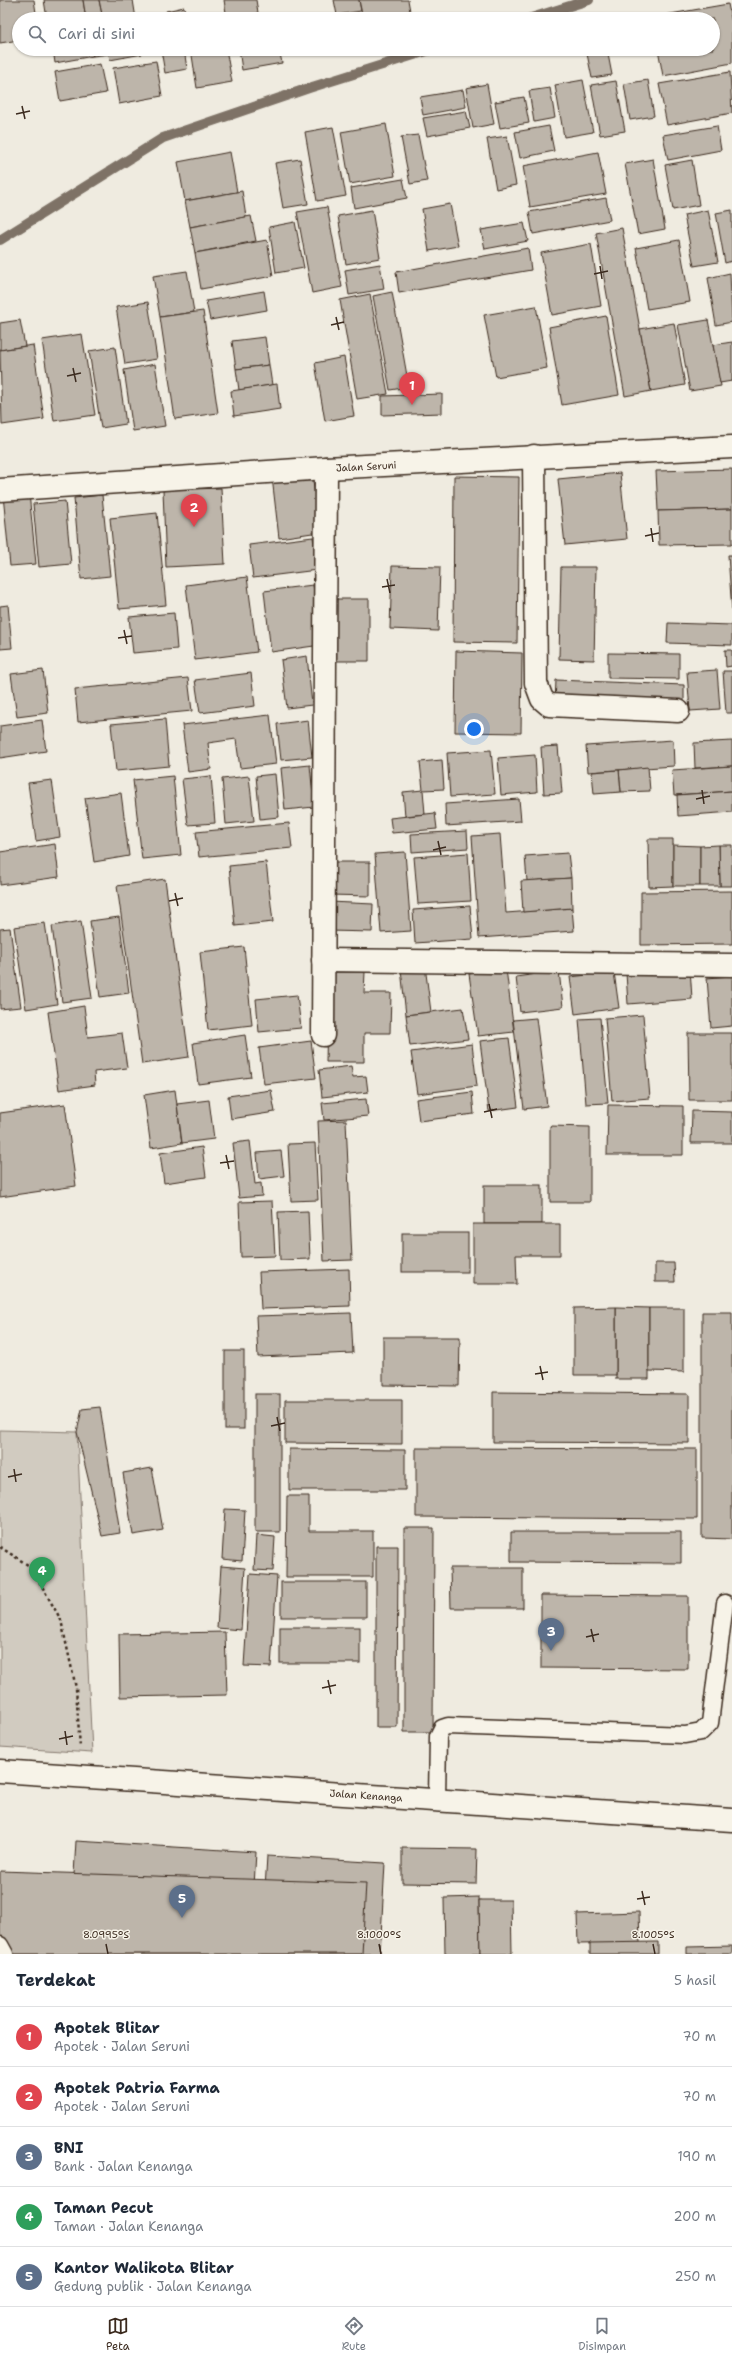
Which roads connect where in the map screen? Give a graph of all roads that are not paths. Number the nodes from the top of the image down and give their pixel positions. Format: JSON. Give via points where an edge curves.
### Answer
{"nodes":[{"id":1,"x":732,"y":447,"type":"edge"},
{"id":2,"x":534,"y":456,"type":"junction"},
{"id":3,"x":326,"y":468,"type":"junction"},
{"id":4,"x":0,"y":490,"type":"edge"},
{"id":5,"x":678,"y":711,"type":"dead end"},
{"id":6,"x":323,"y":960,"type":"junction"},
{"id":7,"x":732,"y":965,"type":"edge"},
{"id":8,"x":323,"y":1035,"type":"dead end"},
{"id":9,"x":725,"y":1603,"type":"dead end"},
{"id":10,"x":0,"y":1771,"type":"edge"},
{"id":11,"x":438,"y":1799,"type":"junction"},
{"id":12,"x":732,"y":1820,"type":"edge"},
{"id":13,"x":0,"y":1945,"type":"edge"},
{"id":14,"x":5,"y":1954,"type":"edge"}],
"edges":[{"from":1,"to":2,"type":"street","name":"Jalan Seruni"},
{"from":2,"to":3,"type":"street","name":"Jalan Seruni"},
{"from":2,"to":5,"type":"street","via":[[536,682],[542,699],[549,705]]},
{"from":3,"to":4,"type":"street","name":"Jalan Seruni"},
{"from":3,"to":6,"type":"street"},
{"from":6,"to":7,"type":"street"},
{"from":6,"to":8,"type":"street"},
{"from":9,"to":11,"type":"lane","via":[[710,1723],[701,1732],[685,1735],[448,1726],[442,1728],[438,1736]]},
{"from":10,"to":11,"type":"street","name":"Jalan Kenanga"},
{"from":11,"to":12,"type":"street","name":"Jalan Kenanga"},
{"from":13,"to":14,"type":"lane"}]}
